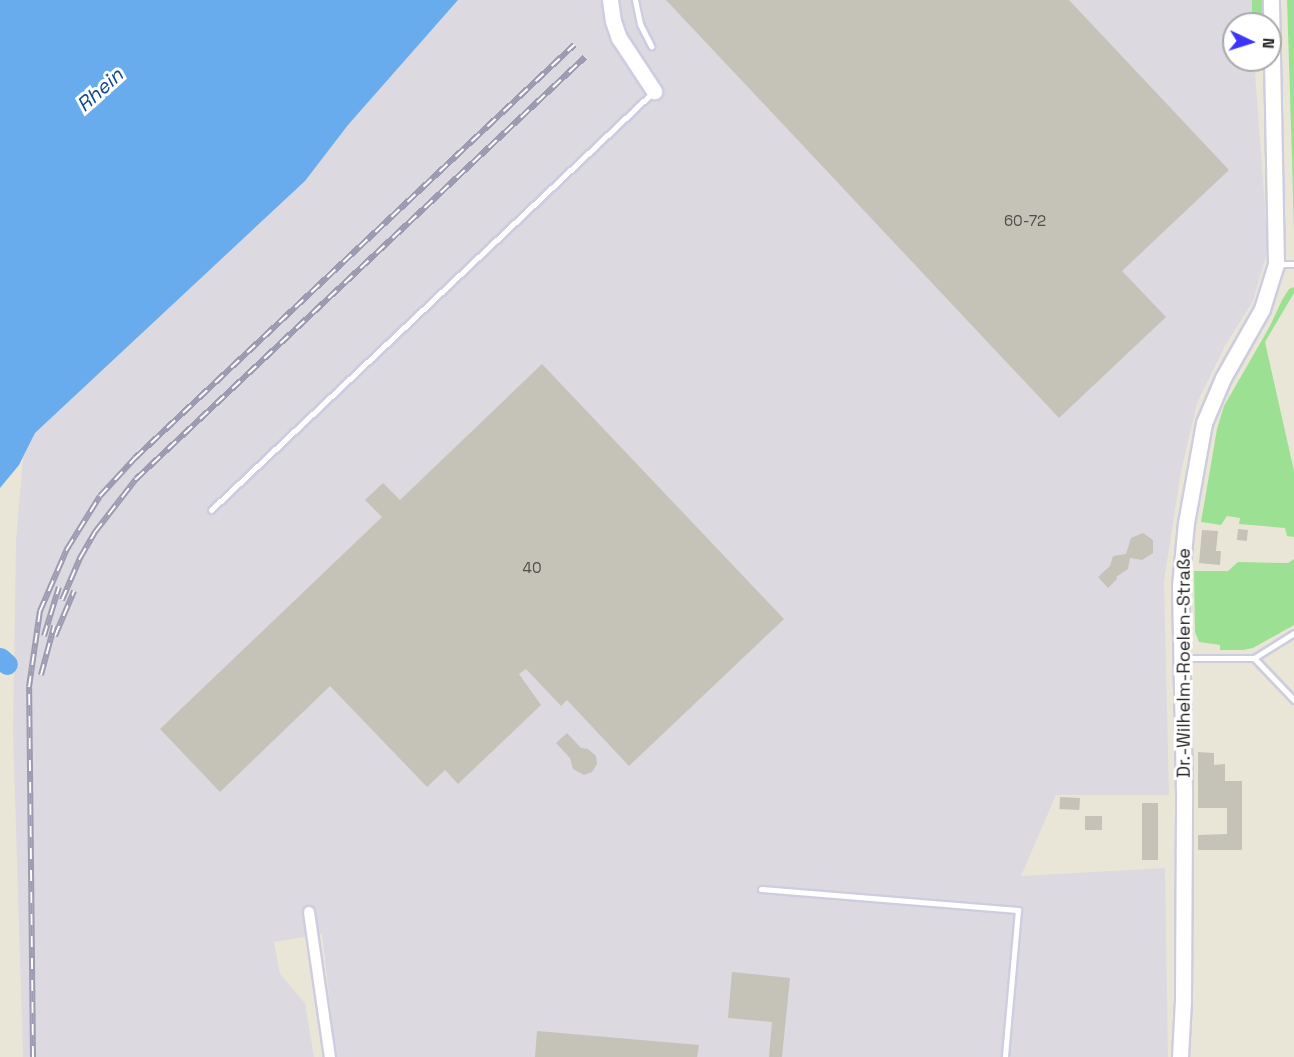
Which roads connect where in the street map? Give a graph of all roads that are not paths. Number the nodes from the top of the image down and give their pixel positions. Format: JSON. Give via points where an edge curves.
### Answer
{"nodes":[{"id":1,"x":610,"y":0,"type":"edge"},
{"id":2,"x":635,"y":0,"type":"edge"},
{"id":3,"x":1271,"y":0,"type":"edge"},
{"id":4,"x":651,"y":46,"type":"dead end"},
{"id":5,"x":654,"y":91,"type":"joint"},
{"id":6,"x":1276,"y":264,"type":"junction"},
{"id":7,"x":1294,"y":264,"type":"edge"},
{"id":8,"x":211,"y":510,"type":"dead end"},
{"id":9,"x":1294,"y":633,"type":"edge"},
{"id":10,"x":1181,"y":658,"type":"junction"},
{"id":11,"x":1254,"y":658,"type":"junction"},
{"id":12,"x":1294,"y":700,"type":"edge"},
{"id":13,"x":761,"y":889,"type":"dead end"},
{"id":14,"x":309,"y":912,"type":"dead end"},
{"id":15,"x":330,"y":1057,"type":"edge"},
{"id":16,"x":1005,"y":1057,"type":"edge"},
{"id":17,"x":1180,"y":1057,"type":"edge"}],
"edges":[{"from":1,"to":5,"type":"main road","via":[[619,38]]},
{"from":2,"to":4,"type":"lane","via":[[640,24]]},
{"from":3,"to":6,"type":"main road","name":"Dr.-Wilhelm-Roelen-Straße"},
{"from":5,"to":8,"type":"lane"},
{"from":6,"to":7,"type":"lane"},
{"from":6,"to":10,"type":"main road","name":"Dr.-Wilhelm-Roelen-Straße","via":[[1262,309],[1223,378],[1204,423],[1186,523],[1180,586]]},
{"from":9,"to":11,"type":"lane"},
{"from":10,"to":11,"type":"lane"},
{"from":10,"to":17,"type":"main road","name":"Dr.-Wilhelm-Roelen-Straße","via":[[1184,815]]},
{"from":11,"to":12,"type":"lane"},
{"from":13,"to":16,"type":"lane","via":[[1018,910]]},
{"from":14,"to":15,"type":"street"}]}
